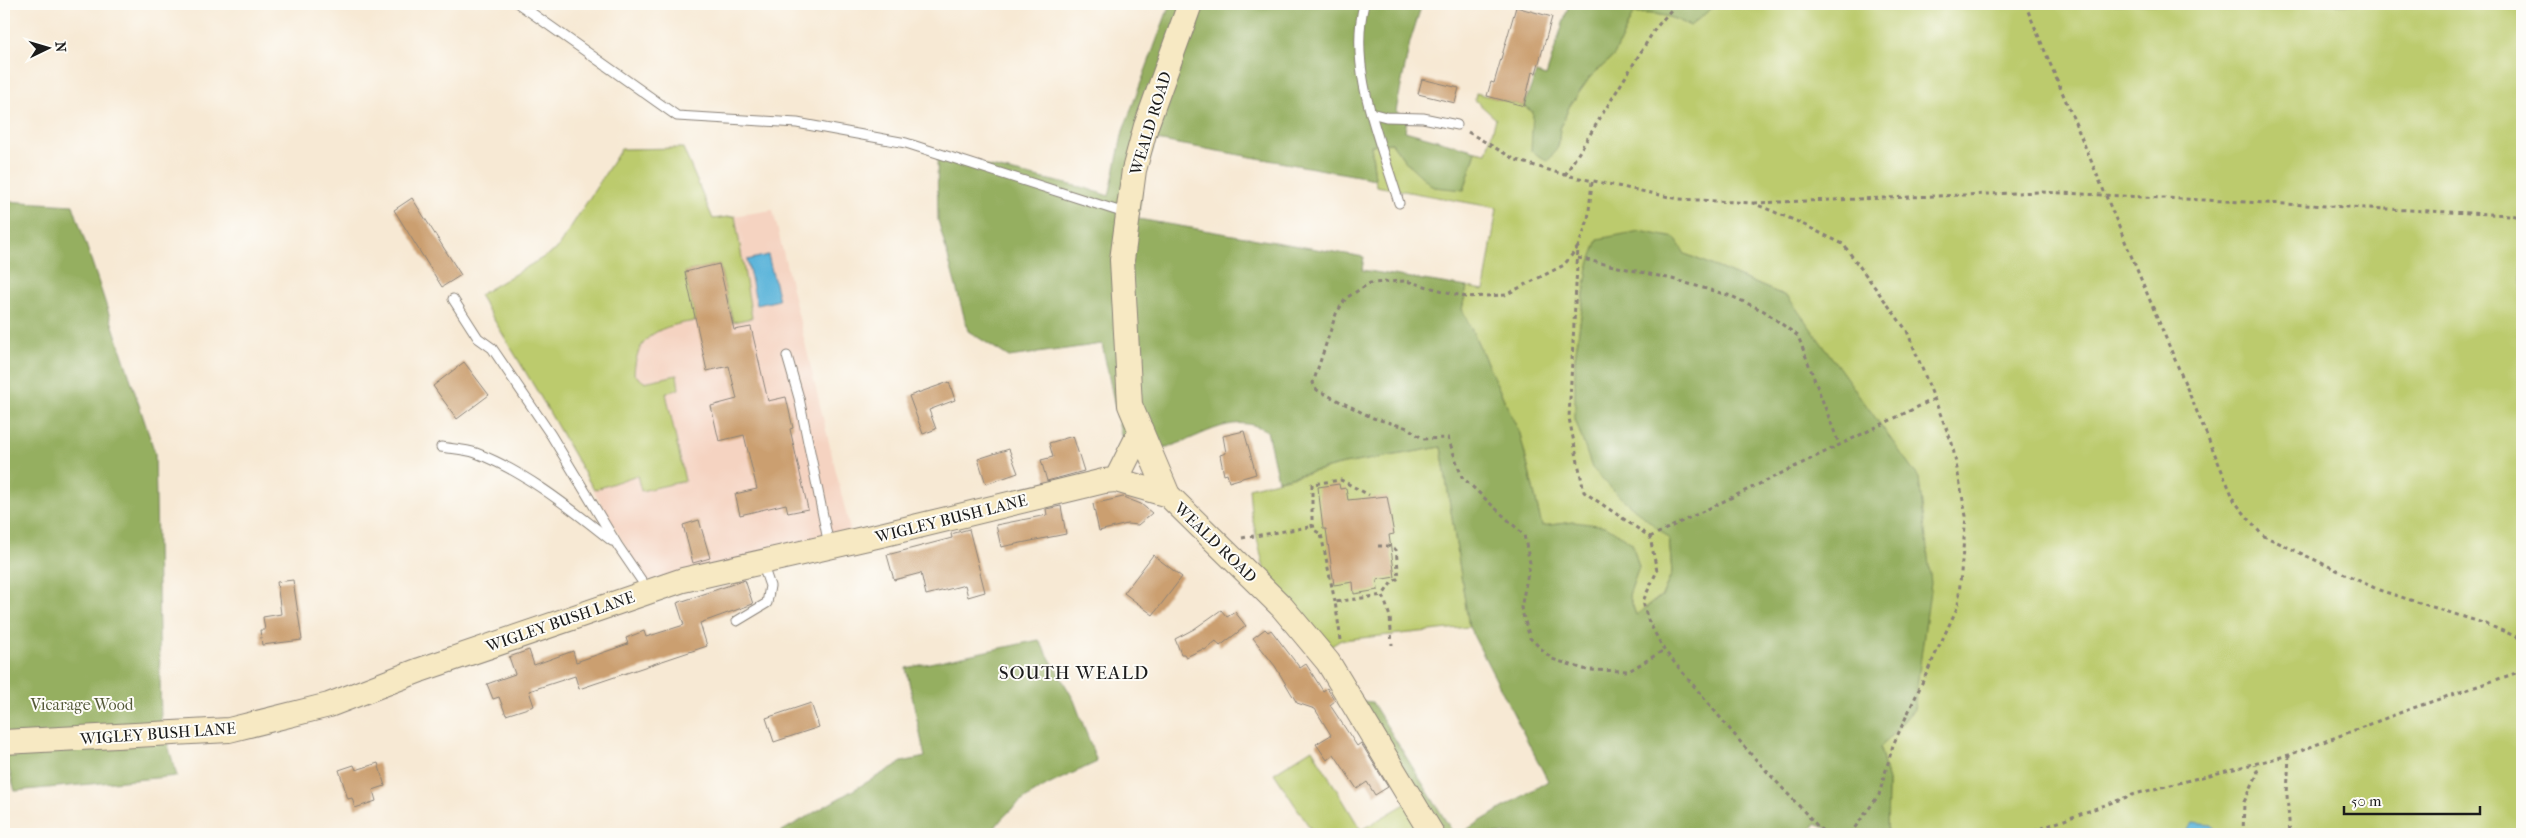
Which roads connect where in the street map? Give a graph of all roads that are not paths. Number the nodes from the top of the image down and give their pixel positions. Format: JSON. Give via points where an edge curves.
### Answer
{"nodes":[{"id":1,"x":519,"y":4,"type":"edge"},
{"id":2,"x":1190,"y":4,"type":"edge"},
{"id":3,"x":1364,"y":4,"type":"edge"},
{"id":4,"x":1371,"y":114,"type":"junction"},
{"id":5,"x":1457,"y":125,"type":"road end"},
{"id":6,"x":1399,"y":203,"type":"dead end"},
{"id":7,"x":1128,"y":214,"type":"junction"},
{"id":8,"x":453,"y":299,"type":"dead end"},
{"id":9,"x":788,"y":356,"type":"dead end"},
{"id":10,"x":1141,"y":430,"type":"junction"},
{"id":11,"x":441,"y":448,"type":"dead end"},
{"id":12,"x":1116,"y":480,"type":"junction"},
{"id":13,"x":1168,"y":495,"type":"junction"},
{"id":14,"x":618,"y":546,"type":"junction"},
{"id":15,"x":830,"y":547,"type":"junction"},
{"id":16,"x":762,"y":562,"type":"junction"},
{"id":17,"x":648,"y":590,"type":"junction"},
{"id":18,"x":737,"y":621,"type":"dead end"},
{"id":19,"x":4,"y":742,"type":"edge"},
{"id":20,"x":1432,"y":834,"type":"edge"}],
"edges":[{"from":1,"to":7,"type":"lane","via":[[677,116],[796,123],[906,143]]},
{"from":2,"to":7,"type":"street","name":"WEALD ROAD","via":[[1146,126],[1134,170]]},
{"from":3,"to":4,"type":"lane","via":[[1358,45]]},
{"from":4,"to":5,"type":"lane","via":[[1386,118],[1423,118]]},
{"from":4,"to":6,"type":"lane"},
{"from":7,"to":10,"type":"street","name":"WEALD ROAD","via":[[1122,260],[1126,353],[1130,405]]},
{"from":8,"to":14,"type":"lane","via":[[478,338],[492,348],[540,419]]},
{"from":9,"to":15,"type":"lane"},
{"from":10,"to":12,"type":"street"},
{"from":10,"to":13,"type":"street","name":"WEALD ROAD"},
{"from":11,"to":14,"type":"lane","via":[[474,452],[523,476]]},
{"from":12,"to":13,"type":"street","name":"WIGLEY BUSH LANE"},
{"from":12,"to":15,"type":"street","name":"WIGLEY BUSH LANE"},
{"from":13,"to":20,"type":"street","name":"WEALD ROAD","via":[[1282,607],[1328,662]]},
{"from":14,"to":17,"type":"lane"},
{"from":15,"to":16,"type":"street","name":"WIGLEY BUSH LANE"},
{"from":16,"to":17,"type":"street","name":"WIGLEY BUSH LANE"},
{"from":16,"to":18,"type":"lane","via":[[770,586],[767,603]]},
{"from":17,"to":19,"type":"street","name":"WIGLEY BUSH LANE","via":[[329,705],[229,730]]}]}
